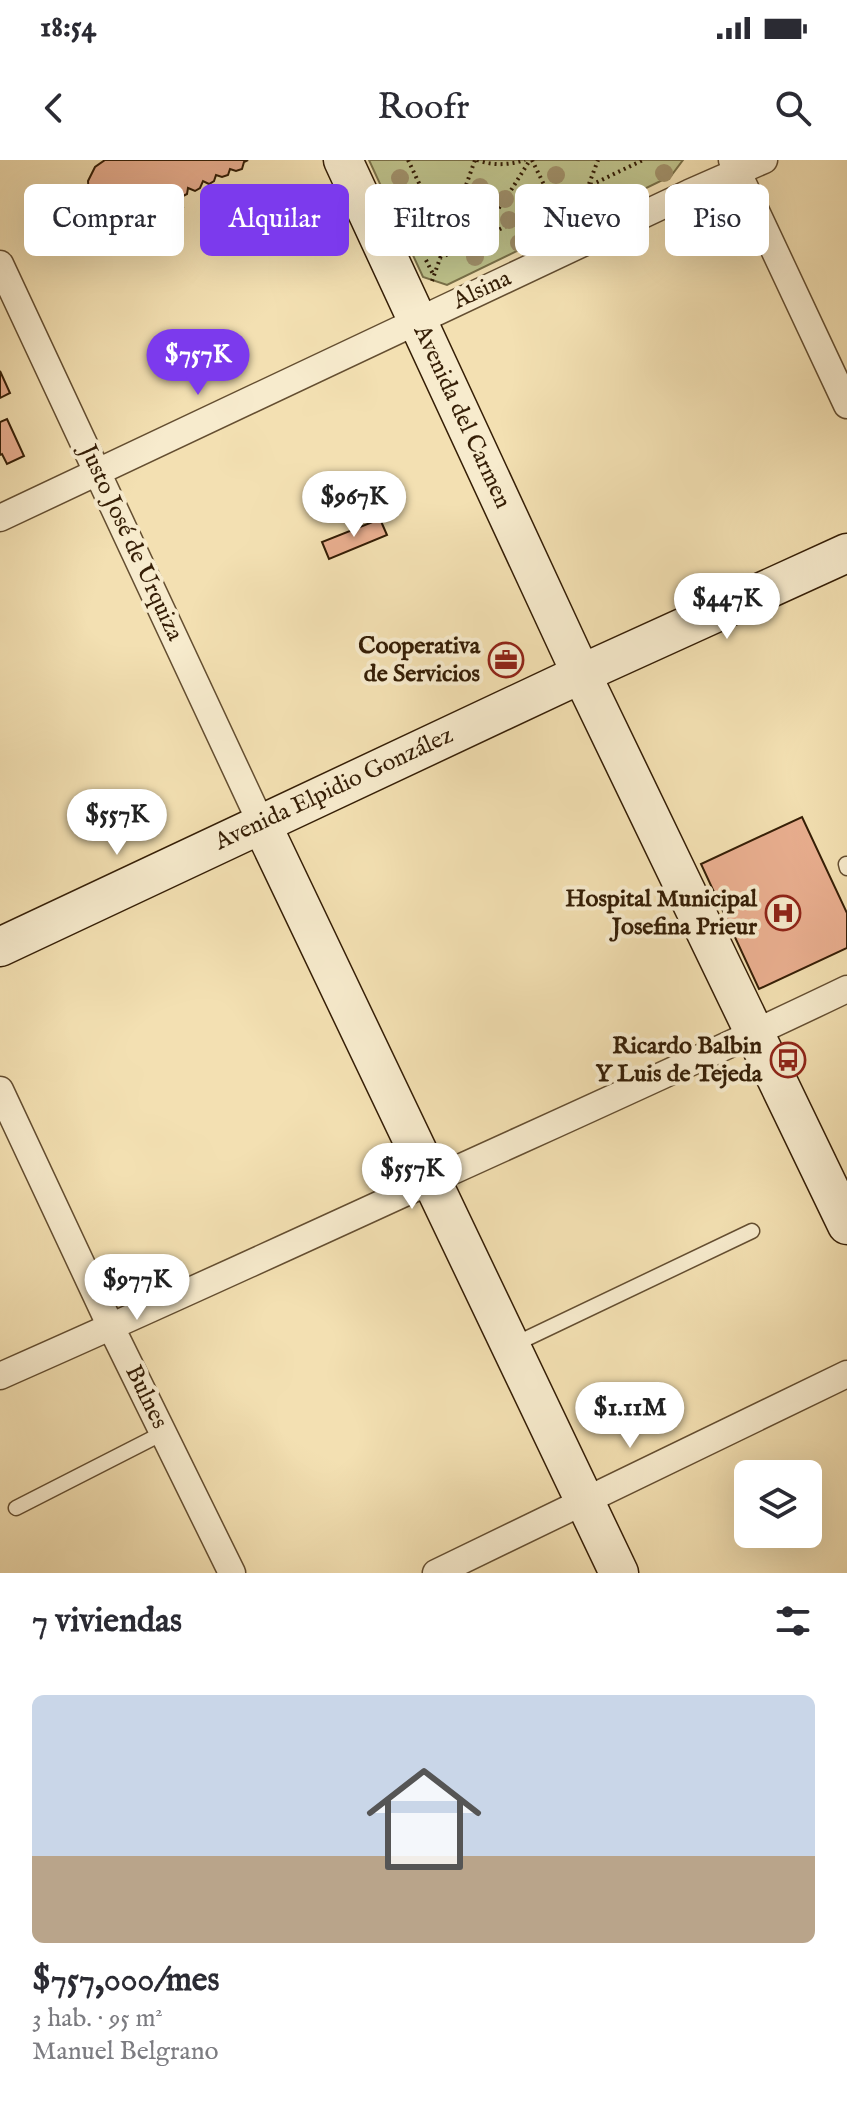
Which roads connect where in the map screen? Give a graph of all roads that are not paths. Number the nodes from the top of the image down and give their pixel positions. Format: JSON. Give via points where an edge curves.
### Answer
{"nodes":[{"id":1,"x":343,"y":160,"type":"edge"},
{"id":2,"x":764,"y":160,"type":"edge"},
{"id":3,"x":735,"y":166,"type":"edge"},
{"id":4,"x":0,"y":264,"type":"edge"},
{"id":5,"x":417,"y":321,"type":"junction"},
{"id":6,"x":847,"y":405,"type":"edge"},
{"id":7,"x":97,"y":472,"type":"junction"},
{"id":8,"x":0,"y":518,"type":"edge"},
{"id":9,"x":847,"y":553,"type":"edge"},
{"id":10,"x":581,"y":674,"type":"junction"},
{"id":11,"x":261,"y":823,"type":"junction"},
{"id":12,"x":0,"y":947,"type":"edge"},
{"id":13,"x":847,"y":989,"type":"edge"},
{"id":14,"x":753,"y":1034,"type":"junction"},
{"id":15,"x":0,"y":1090,"type":"edge"},
{"id":16,"x":432,"y":1181,"type":"junction"},
{"id":17,"x":847,"y":1225,"type":"edge"},
{"id":18,"x":752,"y":1231,"type":"dead end"},
{"id":19,"x":111,"y":1327,"type":"junction"},
{"id":20,"x":511,"y":1346,"type":"junction"},
{"id":21,"x":847,"y":1374,"type":"edge"},
{"id":22,"x":0,"y":1376,"type":"edge"},
{"id":23,"x":163,"y":1433,"type":"junction"},
{"id":24,"x":584,"y":1500,"type":"junction"},
{"id":25,"x":16,"y":1508,"type":"dead end"},
{"id":26,"x":232,"y":1573,"type":"edge"},
{"id":27,"x":436,"y":1573,"type":"edge"},
{"id":28,"x":619,"y":1573,"type":"edge"}],
"edges":[{"from":1,"to":5,"type":"main road","name":"Avenida del Carmen"},
{"from":2,"to":3,"type":"street","name":"Alsina"},
{"from":3,"to":5,"type":"street","name":"Alsina"},
{"from":3,"to":6,"type":"street"},
{"from":4,"to":7,"type":"street","name":"Justo José de Urquiza"},
{"from":5,"to":7,"type":"street","name":"Alsina"},
{"from":5,"to":10,"type":"main road","name":"Avenida del Carmen"},
{"from":7,"to":8,"type":"street","name":"Alsina"},
{"from":7,"to":11,"type":"street","name":"Justo José de Urquiza"},
{"from":9,"to":10,"type":"main road","name":"Avenida Elpidio González"},
{"from":10,"to":11,"type":"main road","name":"Avenida Elpidio González"},
{"from":10,"to":14,"type":"main road","name":"Avenida del Carmen"},
{"from":11,"to":12,"type":"main road","name":"Avenida Elpidio González"},
{"from":11,"to":16,"type":"main road"},
{"from":13,"to":14,"type":"street"},
{"from":14,"to":16,"type":"street"},
{"from":14,"to":17,"type":"main road","name":"Avenida del Carmen"},
{"from":15,"to":19,"type":"street","name":"Bulnes"},
{"from":16,"to":19,"type":"street"},
{"from":16,"to":20,"type":"main road"},
{"from":18,"to":20,"type":"lane"},
{"from":19,"to":22,"type":"street"},
{"from":19,"to":23,"type":"street","name":"Bulnes"},
{"from":20,"to":24,"type":"main road"},
{"from":21,"to":24,"type":"street"},
{"from":23,"to":25,"type":"lane"},
{"from":23,"to":26,"type":"street","name":"Bulnes"},
{"from":24,"to":27,"type":"street"},
{"from":24,"to":28,"type":"main road"}]}
